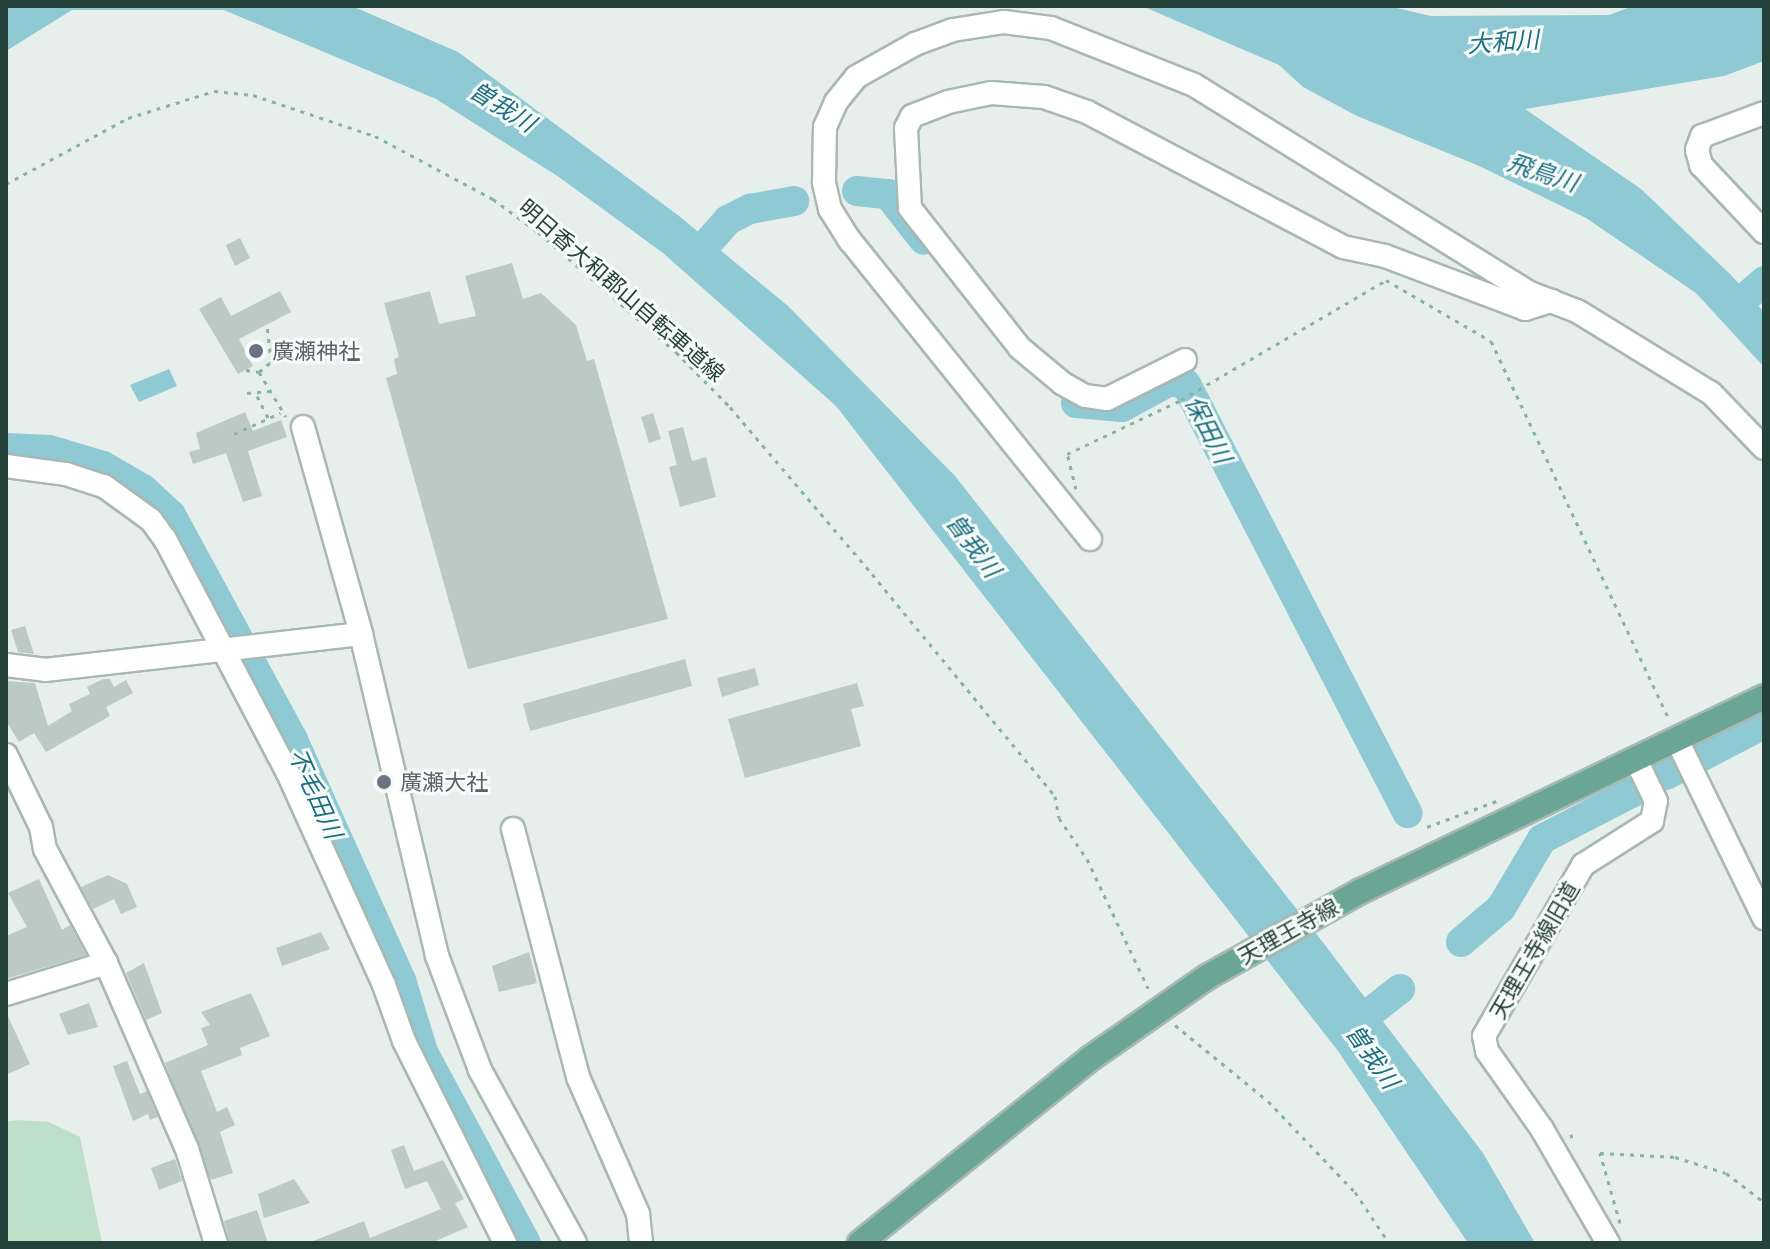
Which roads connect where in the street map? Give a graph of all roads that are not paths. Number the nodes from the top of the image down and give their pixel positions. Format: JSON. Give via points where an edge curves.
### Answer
{"nodes":[{"id":1,"x":1764,"y":113,"type":"edge"},
{"id":2,"x":1764,"y":232,"type":"edge"},
{"id":3,"x":1552,"y":301,"type":"junction"},
{"id":4,"x":1185,"y":360,"type":"dead end"},
{"id":5,"x":303,"y":427,"type":"road end"},
{"id":6,"x":1764,"y":448,"type":"edge"},
{"id":7,"x":6,"y":466,"type":"edge"},
{"id":8,"x":1090,"y":539,"type":"dead end"},
{"id":9,"x":361,"y":634,"type":"junction"},
{"id":10,"x":225,"y":652,"type":"junction"},
{"id":11,"x":6,"y":665,"type":"edge"},
{"id":12,"x":1764,"y":697,"type":"edge"},
{"id":13,"x":1678,"y":742,"type":"junction"},
{"id":14,"x":6,"y":755,"type":"edge"},
{"id":15,"x":1637,"y":762,"type":"junction"},
{"id":16,"x":513,"y":829,"type":"dead end"},
{"id":17,"x":1764,"y":918,"type":"edge"},
{"id":18,"x":106,"y":963,"type":"junction"},
{"id":19,"x":6,"y":994,"type":"edge"},
{"id":20,"x":1614,"y":1236,"type":"edge"},
{"id":21,"x":216,"y":1243,"type":"edge"},
{"id":22,"x":505,"y":1243,"type":"edge"},
{"id":23,"x":575,"y":1243,"type":"edge"},
{"id":24,"x":641,"y":1243,"type":"edge"},
{"id":25,"x":860,"y":1243,"type":"edge"}],
"edges":[{"from":1,"to":2,"type":"street","via":[[1702,136],[1697,150],[1701,165]]},
{"from":3,"to":4,"type":"street","via":[[1525,309],[1385,256],[1343,247],[1098,118],[1044,97],[991,93],[912,116],[906,128],[910,208],[1020,348],[1062,383],[1085,396],[1107,399]]},
{"from":3,"to":6,"type":"street","via":[[1711,393]]},
{"from":3,"to":8,"type":"street","via":[[1530,293],[1353,186],[1341,173],[1155,66],[1051,28],[1004,22],[953,30],[915,44],[856,77],[836,102],[825,127],[824,182],[830,209],[850,241]]},
{"from":5,"to":9,"type":"street"},
{"from":7,"to":10,"type":"street","via":[[66,474],[104,486],[151,520],[179,561]]},
{"from":9,"to":10,"type":"street"},
{"from":9,"to":23,"type":"street","via":[[437,956],[480,1070]]},
{"from":10,"to":11,"type":"street","via":[[45,670]]},
{"from":10,"to":22,"type":"street","via":[[287,771],[404,1041]]},
{"from":12,"to":13,"type":"main road","name":"天理王寺線"},
{"from":13,"to":15,"type":"main road","name":"天理王寺線"},
{"from":13,"to":17,"type":"street"},
{"from":14,"to":18,"type":"street","via":[[41,827],[45,849]]},
{"from":15,"to":20,"type":"street","name":"天理王寺線旧道","via":[[1656,801],[1652,821],[1583,865],[1484,1036],[1487,1051]]},
{"from":15,"to":25,"type":"main road","name":"天理王寺線","via":[[1361,891],[1207,977],[1091,1058]]},
{"from":16,"to":24,"type":"street","via":[[578,1077],[638,1214]]},
{"from":18,"to":19,"type":"street"},
{"from":18,"to":21,"type":"street","via":[[187,1149]]}]}
